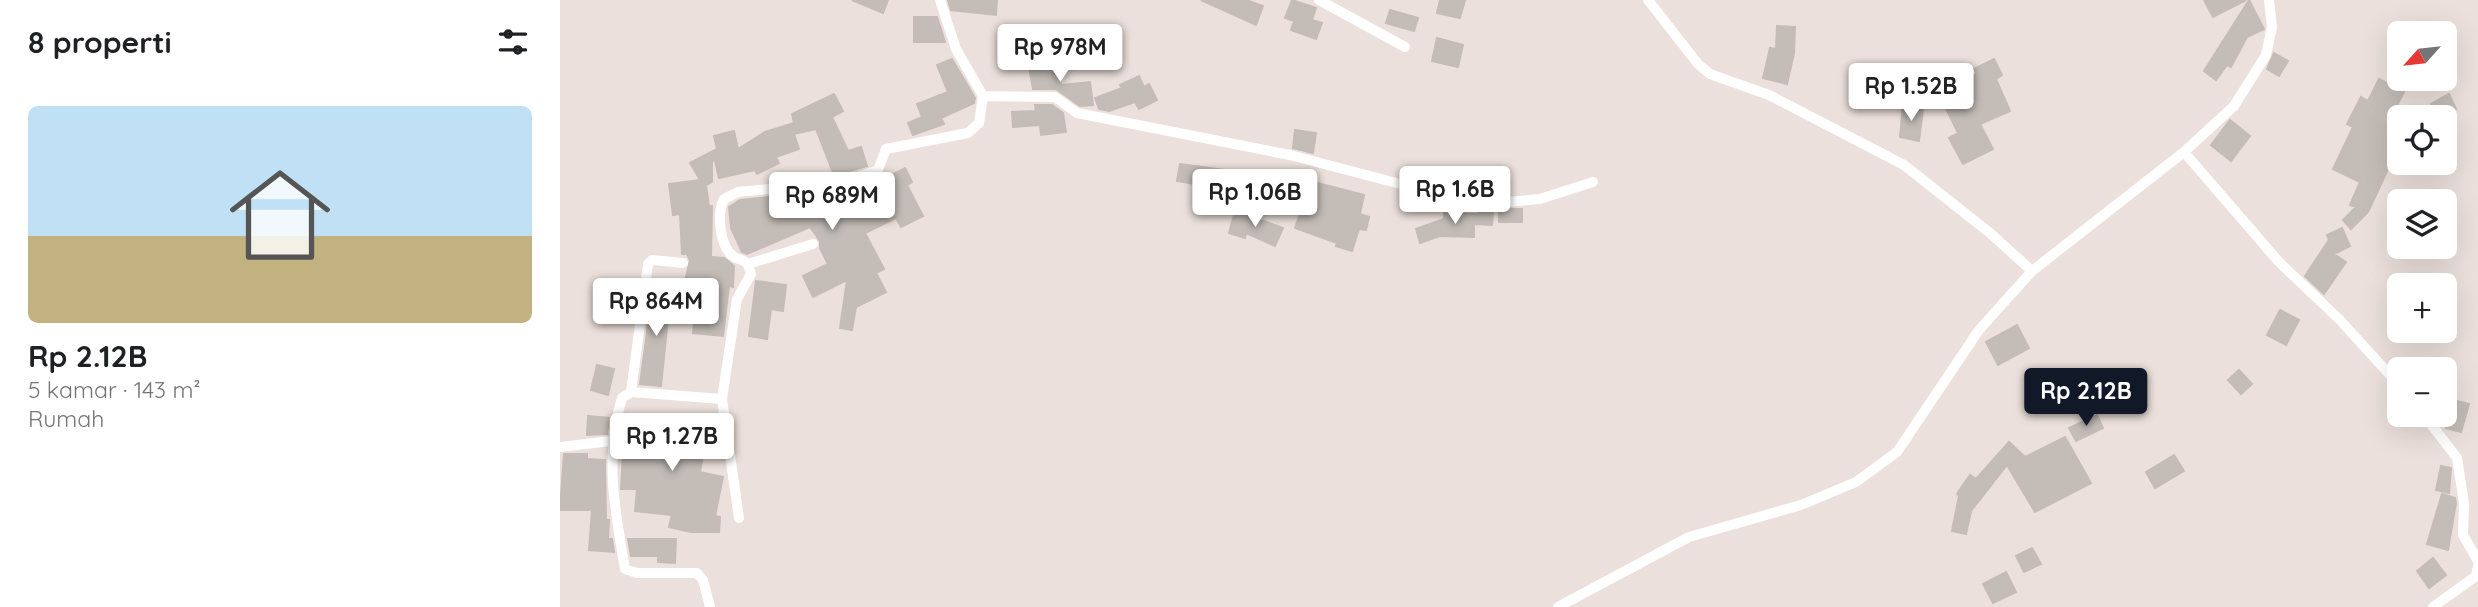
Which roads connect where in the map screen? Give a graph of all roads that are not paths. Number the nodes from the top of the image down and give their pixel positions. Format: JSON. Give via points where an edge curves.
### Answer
{"nodes":[{"id":1,"x":940,"y":0,"type":"edge"},
{"id":2,"x":1319,"y":0,"type":"edge"},
{"id":3,"x":1648,"y":0,"type":"edge"},
{"id":4,"x":2269,"y":0,"type":"edge"},
{"id":5,"x":1405,"y":47,"type":"dead end"},
{"id":6,"x":983,"y":96,"type":"junction"},
{"id":7,"x":2184,"y":152,"type":"junction"},
{"id":8,"x":1593,"y":182,"type":"dead end"},
{"id":9,"x":813,"y":244,"type":"dead end"},
{"id":10,"x":684,"y":262,"type":"dead end"},
{"id":11,"x":748,"y":264,"type":"junction"},
{"id":12,"x":2032,"y":271,"type":"junction"},
{"id":13,"x":2387,"y":372,"type":"edge"},
{"id":14,"x":631,"y":391,"type":"junction"},
{"id":15,"x":722,"y":399,"type":"junction"},
{"id":16,"x":2433,"y":427,"type":"edge"},
{"id":17,"x":611,"y":441,"type":"junction"},
{"id":18,"x":560,"y":447,"type":"edge"},
{"id":19,"x":739,"y":518,"type":"dead end"},
{"id":20,"x":2478,"y":561,"type":"edge"},
{"id":21,"x":2478,"y":566,"type":"edge"},
{"id":22,"x":710,"y":607,"type":"edge"},
{"id":23,"x":1558,"y":607,"type":"edge"},
{"id":24,"x":2433,"y":607,"type":"edge"}],
"edges":[{"from":1,"to":6,"type":"street","via":[[956,49]]},
{"from":2,"to":5,"type":"street"},
{"from":3,"to":12,"type":"street","via":[[1710,74],[1769,95],[1904,164]]},
{"from":4,"to":7,"type":"street","via":[[2272,27],[2266,55],[2234,106]]},
{"from":6,"to":8,"type":"street","via":[[1055,97],[1077,113],[1480,199],[1540,200]]},
{"from":6,"to":11,"type":"street","via":[[975,129],[887,149],[878,170],[844,182],[738,192],[724,199],[719,219],[727,245],[733,256]]},
{"from":7,"to":12,"type":"street"},
{"from":7,"to":13,"type":"street","via":[[2279,262]]},
{"from":9,"to":11,"type":"street"},
{"from":10,"to":14,"type":"street","via":[[652,260],[648,264]]},
{"from":11,"to":15,"type":"street","via":[[750,279],[732,318]]},
{"from":12,"to":23,"type":"street","via":[[1979,330],[1896,452],[1877,468],[1801,505],[1689,537]]},
{"from":14,"to":15,"type":"street"},
{"from":14,"to":17,"type":"street","via":[[622,398]]},
{"from":15,"to":19,"type":"street"},
{"from":16,"to":20,"type":"street","via":[[2457,458],[2463,535]]},
{"from":17,"to":18,"type":"street"},
{"from":17,"to":22,"type":"street","via":[[625,569],[631,573],[697,573]]},
{"from":21,"to":24,"type":"street","via":[[2476,576]]}]}
